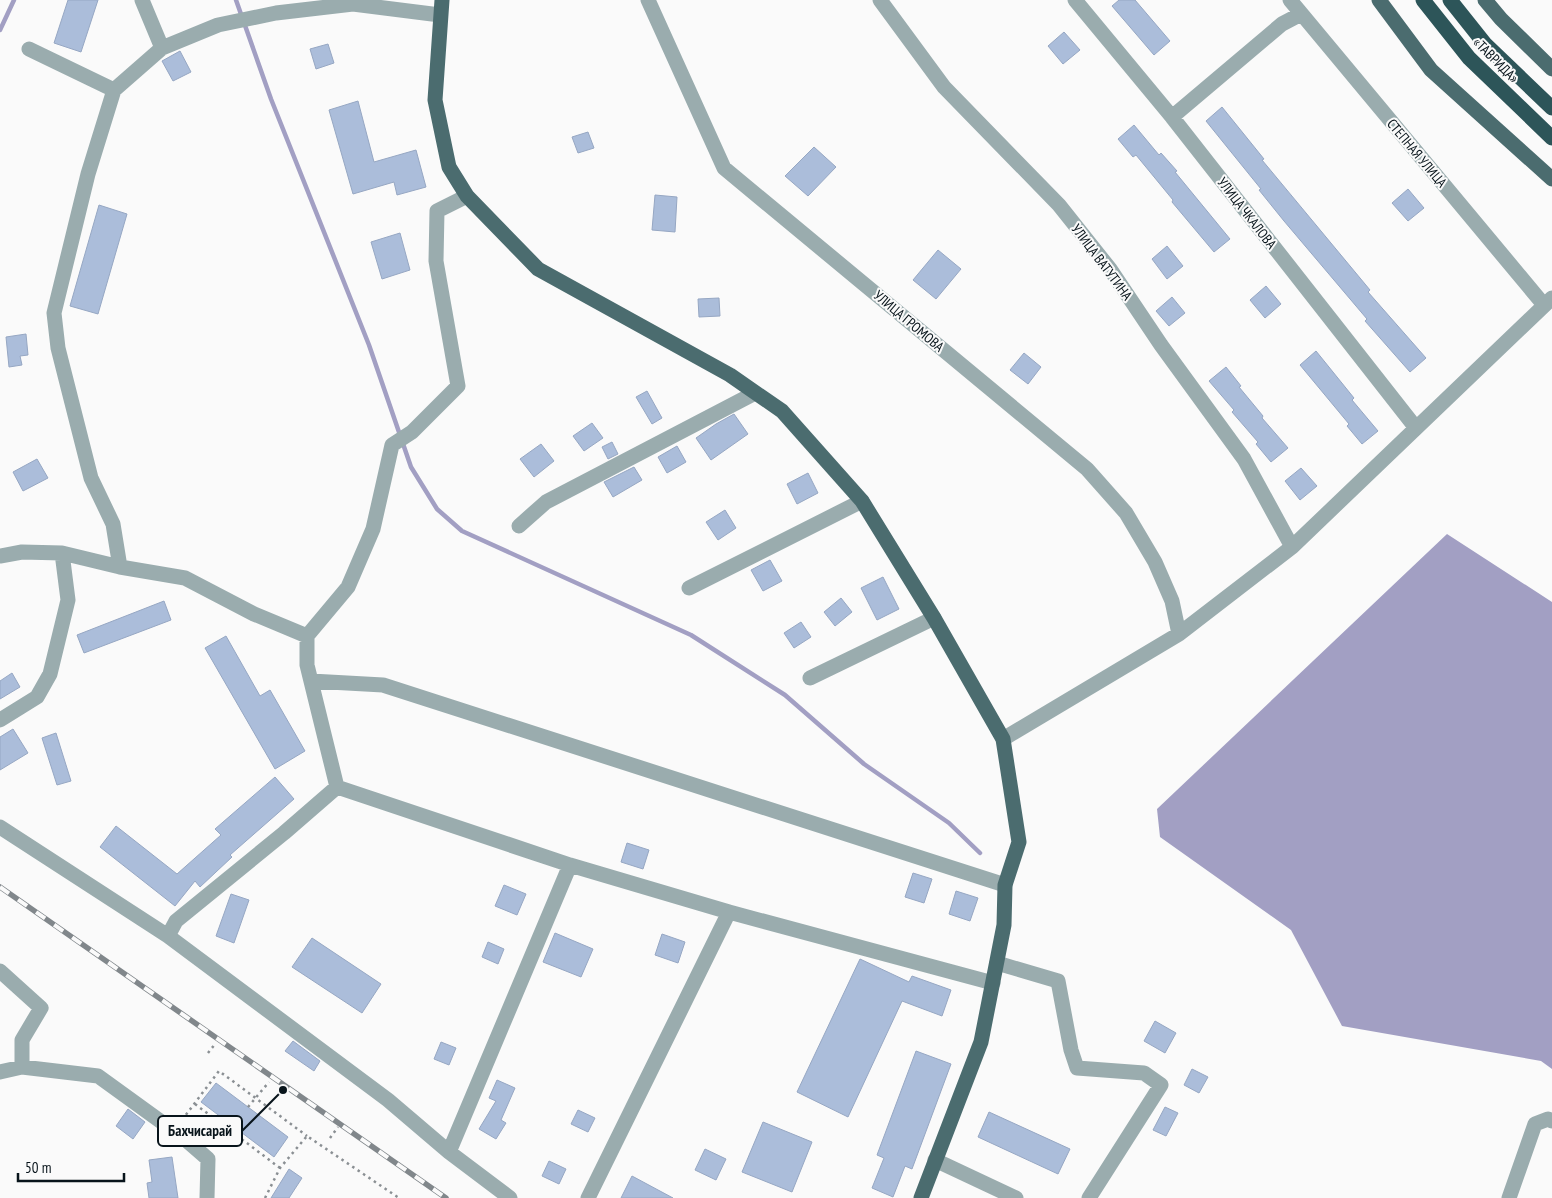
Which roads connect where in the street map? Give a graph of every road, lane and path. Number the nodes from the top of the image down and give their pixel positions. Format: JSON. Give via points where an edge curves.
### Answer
{"nodes":[{"id":1,"x":142,"y":0,"type":"edge"},
{"id":2,"x":442,"y":0,"type":"edge"},
{"id":3,"x":648,"y":0,"type":"edge"},
{"id":4,"x":880,"y":0,"type":"edge"},
{"id":5,"x":1075,"y":0,"type":"edge"},
{"id":6,"x":1290,"y":0,"type":"edge"},
{"id":7,"x":1379,"y":0,"type":"edge"},
{"id":8,"x":1423,"y":0,"type":"edge"},
{"id":9,"x":1450,"y":0,"type":"edge"},
{"id":10,"x":1485,"y":0,"type":"edge"},
{"id":11,"x":352,"y":2,"type":"edge"},
{"id":12,"x":1301,"y":14,"type":"junction"},
{"id":13,"x":440,"y":15,"type":"junction"},
{"id":14,"x":162,"y":48,"type":"junction"},
{"id":15,"x":29,"y":49,"type":"dead end"},
{"id":16,"x":1552,"y":69,"type":"edge"},
{"id":17,"x":114,"y":90,"type":"junction"},
{"id":18,"x":1552,"y":108,"type":"edge"},
{"id":19,"x":1172,"y":117,"type":"junction"},
{"id":20,"x":1552,"y":138,"type":"edge"},
{"id":21,"x":1552,"y":179,"type":"edge"},
{"id":22,"x":467,"y":196,"type":"junction"},
{"id":23,"x":1548,"y":302,"type":"edge"},
{"id":24,"x":755,"y":393,"type":"junction"},
{"id":25,"x":1416,"y":428,"type":"junction"},
{"id":26,"x":862,"y":502,"type":"junction"},
{"id":27,"x":519,"y":526,"type":"dead end"},
{"id":28,"x":1292,"y":547,"type":"junction"},
{"id":29,"x":62,"y":553,"type":"junction"},
{"id":30,"x":0,"y":556,"type":"edge"},
{"id":31,"x":120,"y":567,"type":"junction"},
{"id":32,"x":689,"y":588,"type":"dead end"},
{"id":33,"x":934,"y":618,"type":"junction"},
{"id":34,"x":1179,"y":634,"type":"junction"},
{"id":35,"x":306,"y":636,"type":"junction"},
{"id":36,"x":810,"y":678,"type":"dead end"},
{"id":37,"x":311,"y":681,"type":"junction"},
{"id":38,"x":0,"y":720,"type":"edge"},
{"id":39,"x":1003,"y":738,"type":"junction"},
{"id":40,"x":337,"y":787,"type":"junction"},
{"id":41,"x":0,"y":827,"type":"edge"},
{"id":42,"x":570,"y":865,"type":"junction"},
{"id":43,"x":1005,"y":885,"type":"junction"},
{"id":44,"x":729,"y":912,"type":"junction"},
{"id":45,"x":168,"y":936,"type":"junction"},
{"id":46,"x":997,"y":964,"type":"junction"},
{"id":47,"x":0,"y":971,"type":"edge"},
{"id":48,"x":993,"y":983,"type":"junction"},
{"id":49,"x":215,"y":1044,"type":"dead end"},
{"id":50,"x":208,"y":1053,"type":"dead end"},
{"id":51,"x":22,"y":1067,"type":"junction"},
{"id":52,"x":0,"y":1072,"type":"edge"},
{"id":53,"x":269,"y":1082,"type":"dead end"},
{"id":54,"x":255,"y":1098,"type":"junction"},
{"id":55,"x":195,"y":1104,"type":"junction"},
{"id":56,"x":248,"y":1107,"type":"dead end"},
{"id":57,"x":1552,"y":1121,"type":"edge"},
{"id":58,"x":233,"y":1126,"type":"dead end"},
{"id":59,"x":338,"y":1127,"type":"dead end"},
{"id":60,"x":230,"y":1130,"type":"junction"},
{"id":61,"x":174,"y":1131,"type":"junction"},
{"id":62,"x":307,"y":1136,"type":"junction"},
{"id":63,"x":330,"y":1138,"type":"dead end"},
{"id":64,"x":449,"y":1152,"type":"junction"},
{"id":65,"x":935,"y":1160,"type":"junction"},
{"id":66,"x":280,"y":1168,"type":"junction"},
{"id":67,"x":206,"y":1198,"type":"edge"},
{"id":68,"x":265,"y":1198,"type":"edge"},
{"id":69,"x":399,"y":1198,"type":"edge"},
{"id":70,"x":510,"y":1198,"type":"edge"},
{"id":71,"x":588,"y":1198,"type":"edge"},
{"id":72,"x":921,"y":1198,"type":"edge"},
{"id":73,"x":1016,"y":1198,"type":"edge"},
{"id":74,"x":1089,"y":1198,"type":"edge"},
{"id":75,"x":1509,"y":1198,"type":"edge"}],
"edges":[{"from":1,"to":14,"type":"street"},
{"from":2,"to":13,"type":"main road"},
{"from":3,"to":34,"type":"street","name":"УЛИЦА ГРОМОВА","via":[[724,168],[1088,469],[1126,512],[1155,562],[1172,602]]},
{"from":4,"to":28,"type":"street","name":"УЛИЦА ВАТУТИНА","via":[[944,87],[1059,206],[1110,270],[1244,459]]},
{"from":5,"to":19,"type":"street","name":"УЛИЦА ЧКАЛОВА"},
{"from":6,"to":12,"type":"street","name":"СТЕПНАЯ УЛИЦА"},
{"from":7,"to":21,"type":"main road","via":[[1432,70]]},
{"from":8,"to":20,"type":"highway","name":"«ТАВРИДА»","via":[[1469,58]]},
{"from":9,"to":18,"type":"highway","name":"«ТАВРИДА»","via":[[1485,44]]},
{"from":10,"to":16,"type":"main road"},
{"from":11,"to":13,"type":"street"},
{"from":11,"to":14,"type":"street","via":[[218,25]]},
{"from":12,"to":19,"type":"street","via":[[1282,24]]},
{"from":12,"to":23,"type":"street","name":"СТЕПНАЯ УЛИЦА"},
{"from":13,"to":22,"type":"main road","via":[[435,100],[449,167]]},
{"from":14,"to":17,"type":"street"},
{"from":15,"to":17,"type":"street"},
{"from":17,"to":31,"type":"street","via":[[88,174],[54,313],[58,348],[91,478],[113,524]]},
{"from":19,"to":25,"type":"street","name":"УЛИЦА ЧКАЛОВА"},
{"from":22,"to":24,"type":"main road","via":[[538,269],[730,375]]},
{"from":22,"to":35,"type":"street","via":[[437,211],[436,261],[458,386],[412,432],[392,445],[373,529],[348,587]]},
{"from":23,"to":25,"type":"street"},
{"from":24,"to":26,"type":"main road","via":[[782,411]]},
{"from":24,"to":27,"type":"street","via":[[546,502]]},
{"from":25,"to":28,"type":"street"},
{"from":26,"to":32,"type":"street"},
{"from":26,"to":33,"type":"main road"},
{"from":28,"to":34,"type":"street"},
{"from":29,"to":30,"type":"street","via":[[22,552]]},
{"from":29,"to":31,"type":"street"},
{"from":29,"to":38,"type":"street","via":[[68,600],[50,674],[37,697]]},
{"from":31,"to":35,"type":"street","via":[[185,578],[254,614]]},
{"from":33,"to":36,"type":"street"},
{"from":33,"to":39,"type":"main road"},
{"from":34,"to":39,"type":"street"},
{"from":35,"to":37,"type":"street"},
{"from":37,"to":40,"type":"street"},
{"from":37,"to":43,"type":"street","via":[[383,685]]},
{"from":39,"to":43,"type":"main road","via":[[1019,842]]},
{"from":40,"to":42,"type":"street"},
{"from":40,"to":45,"type":"street","via":[[176,921]]},
{"from":41,"to":45,"type":"street"},
{"from":42,"to":44,"type":"street"},
{"from":42,"to":64,"type":"street"},
{"from":43,"to":46,"type":"main road","via":[[1004,925]]},
{"from":44,"to":48,"type":"street"},
{"from":44,"to":71,"type":"street"},
{"from":45,"to":64,"type":"street","via":[[388,1100]]},
{"from":46,"to":48,"type":"main road"},
{"from":46,"to":74,"type":"street","via":[[1058,981],[1071,1050],[1078,1068],[1144,1073],[1161,1085]]},
{"from":47,"to":51,"type":"street","via":[[42,1008],[22,1040]]},
{"from":48,"to":65,"type":"main road","via":[[981,1042]]},
{"from":49,"to":50,"type":"path"},
{"from":51,"to":52,"type":"street"},
{"from":51,"to":61,"type":"street","via":[[98,1076]]},
{"from":53,"to":54,"type":"path"},
{"from":54,"to":55,"type":"path","via":[[219,1071]]},
{"from":54,"to":56,"type":"path"},
{"from":54,"to":62,"type":"path"},
{"from":55,"to":60,"type":"path"},
{"from":55,"to":61,"type":"path"},
{"from":57,"to":75,"type":"street","via":[[1548,1119],[1535,1124]]},
{"from":58,"to":60,"type":"path"},
{"from":59,"to":63,"type":"path"},
{"from":60,"to":66,"type":"path"},
{"from":61,"to":67,"type":"street","via":[[208,1159]]},
{"from":62,"to":66,"type":"path"},
{"from":62,"to":69,"type":"path"},
{"from":64,"to":70,"type":"street"},
{"from":65,"to":72,"type":"main road"},
{"from":65,"to":73,"type":"street"},
{"from":66,"to":68,"type":"path"}]}
